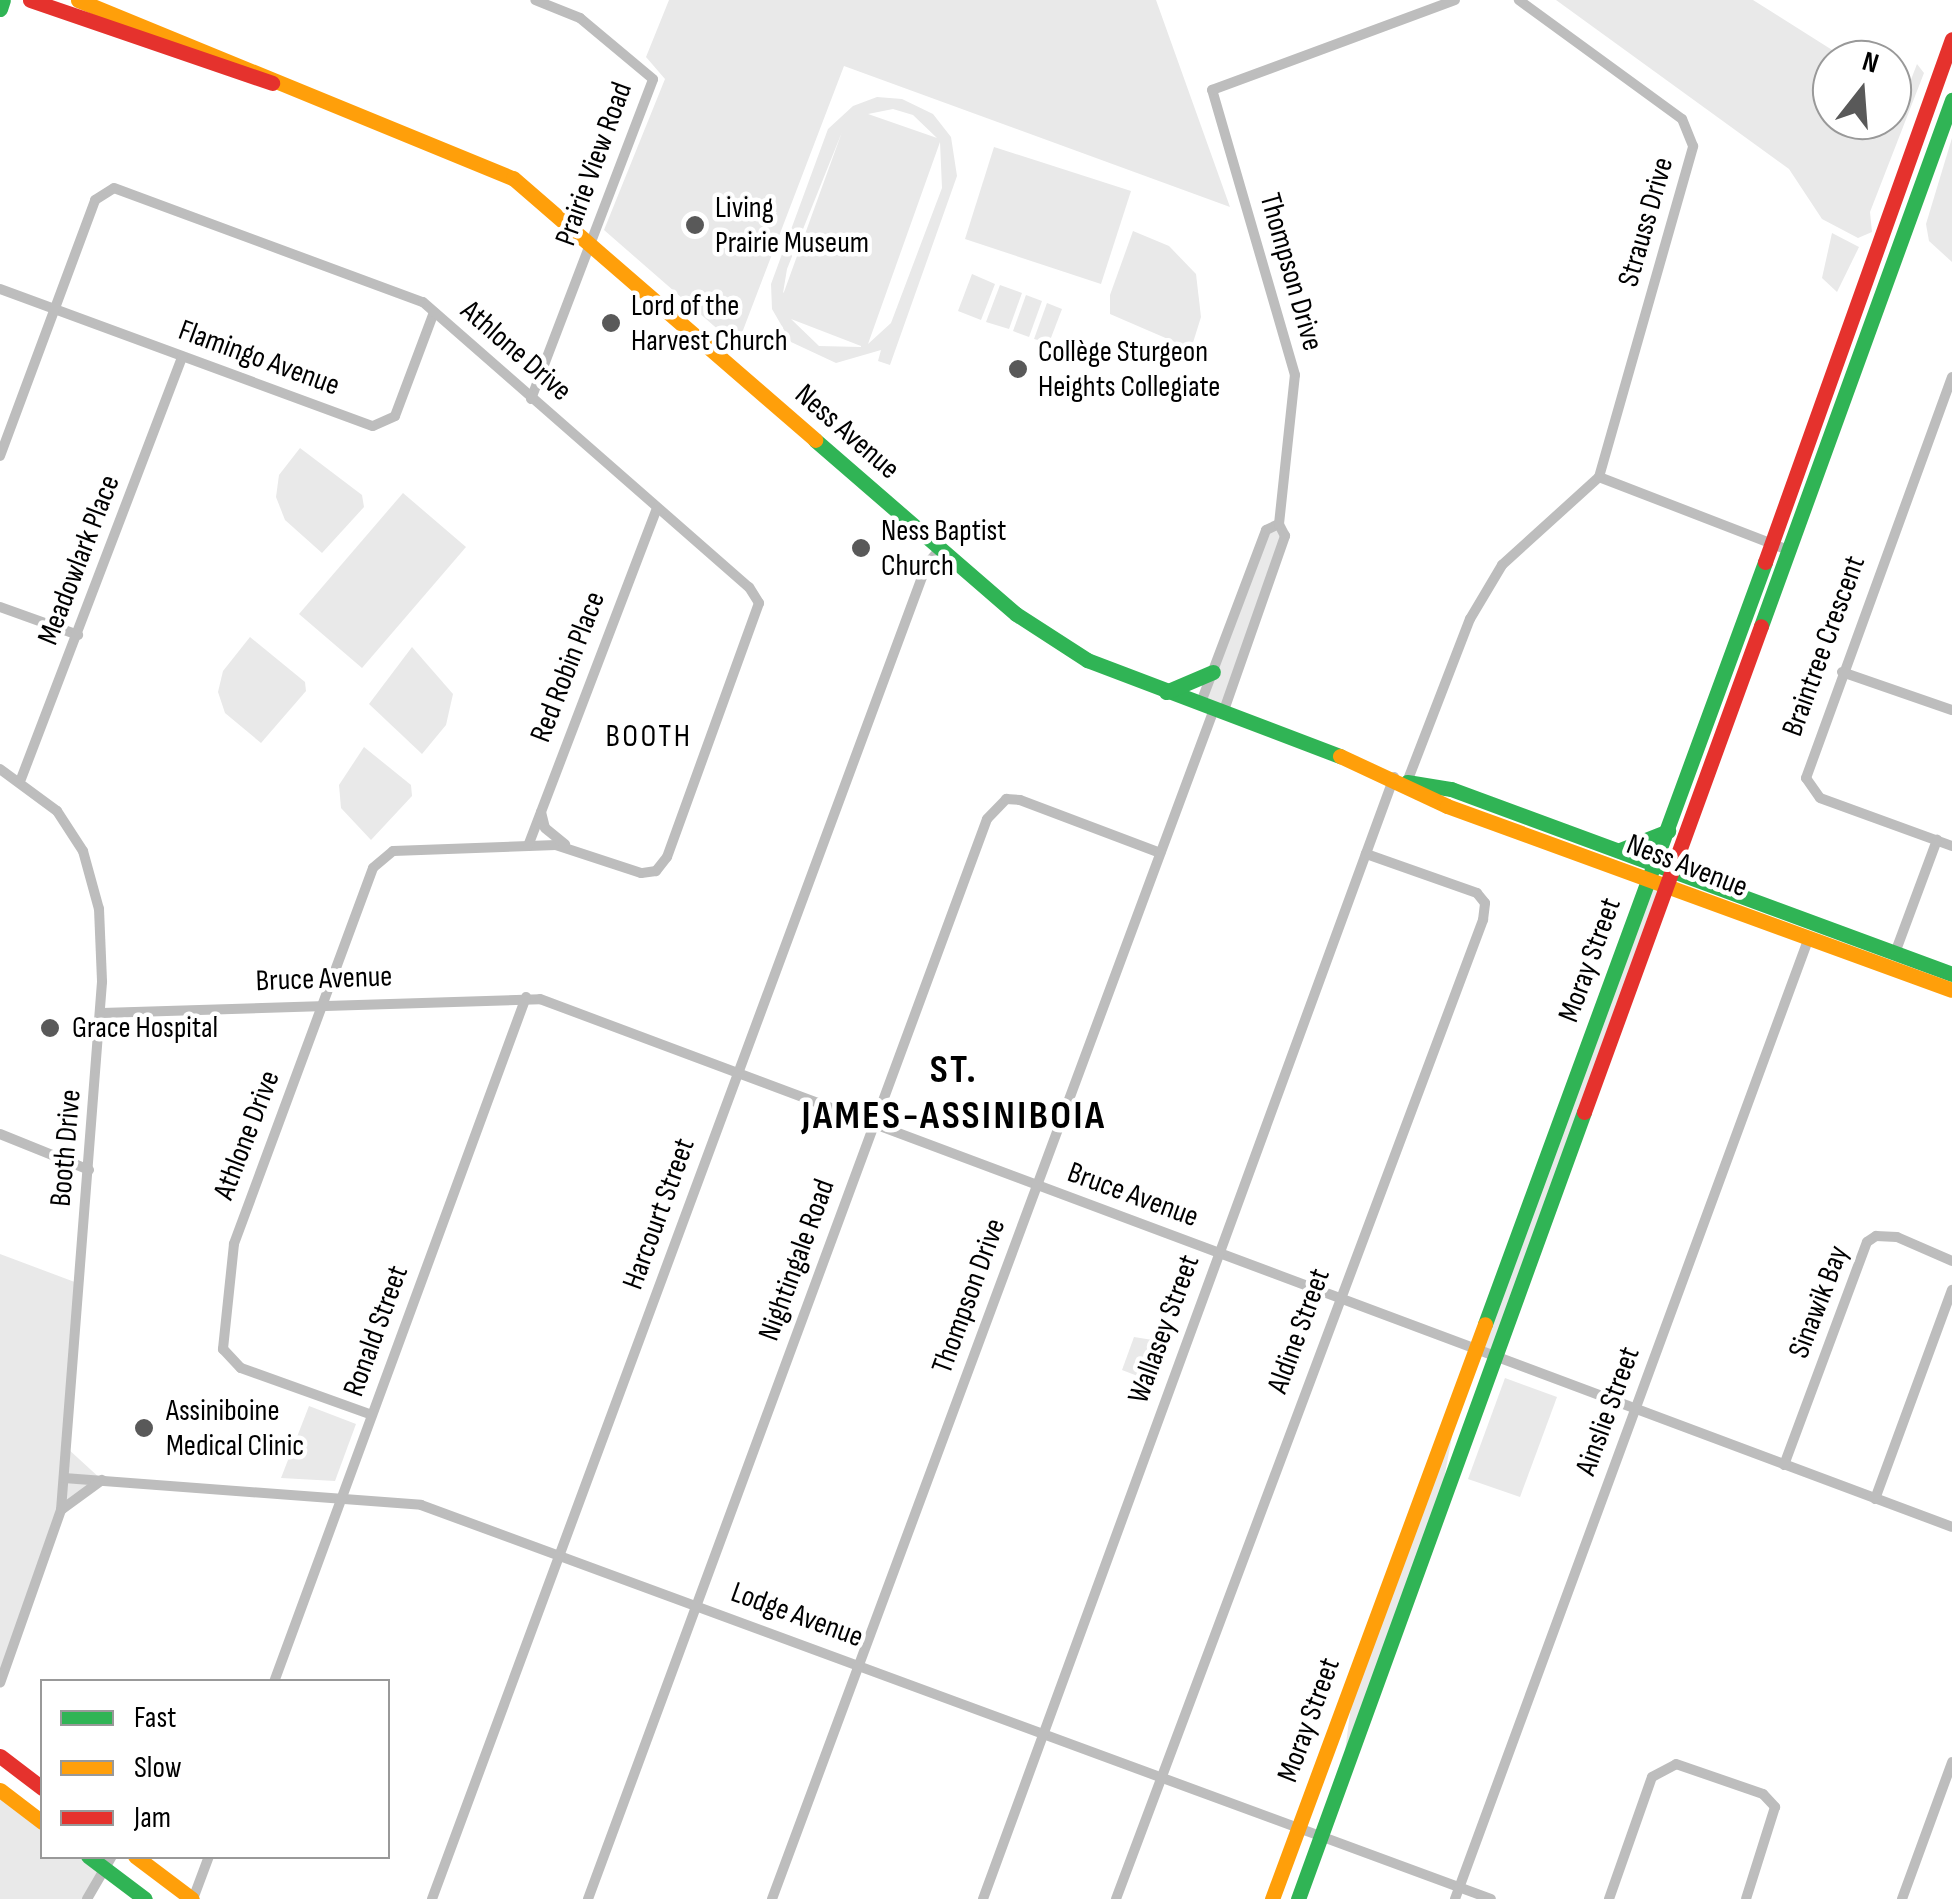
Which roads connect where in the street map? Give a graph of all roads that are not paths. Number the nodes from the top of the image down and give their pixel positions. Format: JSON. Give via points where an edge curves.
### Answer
{"nodes":[{"id":1,"x":4,"y":0,"type":"edge"},
{"id":2,"x":30,"y":0,"type":"edge"},
{"id":3,"x":78,"y":0,"type":"edge"},
{"id":4,"x":534,"y":0,"type":"edge"},
{"id":5,"x":1455,"y":0,"type":"edge"},
{"id":6,"x":1519,"y":0,"type":"edge"},
{"id":7,"x":0,"y":9,"type":"edge"},
{"id":8,"x":1952,"y":38,"type":"edge"},
{"id":9,"x":276,"y":83,"type":"junction"},
{"id":10,"x":1952,"y":100,"type":"edge"},
{"id":11,"x":592,"y":246,"type":"junction"},
{"id":12,"x":0,"y":289,"type":"edge"},
{"id":13,"x":55,"y":309,"type":"junction"},
{"id":14,"x":434,"y":312,"type":"junction"},
{"id":15,"x":182,"y":357,"type":"junction"},
{"id":16,"x":1952,"y":377,"type":"edge"},
{"id":17,"x":532,"y":399,"type":"junction"},
{"id":18,"x":0,"y":456,"type":"edge"},
{"id":19,"x":1599,"y":477,"type":"junction"},
{"id":20,"x":658,"y":508,"type":"junction"},
{"id":21,"x":1278,"y":524,"type":"junction"},
{"id":22,"x":1772,"y":544,"type":"junction"},
{"id":23,"x":940,"y":549,"type":"junction"},
{"id":24,"x":1791,"y":551,"type":"junction"},
{"id":25,"x":0,"y":607,"type":"edge"},
{"id":26,"x":78,"y":635,"type":"junction"},
{"id":27,"x":1213,"y":672,"type":"junction"},
{"id":28,"x":1842,"y":672,"type":"junction"},
{"id":29,"x":1166,"y":692,"type":"junction"},
{"id":30,"x":1212,"y":709,"type":"junction"},
{"id":31,"x":1952,"y":710,"type":"edge"},
{"id":32,"x":0,"y":768,"type":"edge"},
{"id":33,"x":20,"y":779,"type":"junction"},
{"id":34,"x":1401,"y":780,"type":"junction"},
{"id":35,"x":541,"y":810,"type":"junction"},
{"id":36,"x":1668,"y":831,"type":"junction"},
{"id":37,"x":1937,"y":840,"type":"junction"},
{"id":38,"x":528,"y":846,"type":"junction"},
{"id":39,"x":1952,"y":846,"type":"edge"},
{"id":40,"x":570,"y":847,"type":"junction"},
{"id":41,"x":1620,"y":850,"type":"junction"},
{"id":42,"x":1160,"y":853,"type":"junction"},
{"id":43,"x":1366,"y":854,"type":"junction"},
{"id":44,"x":1656,"y":864,"type":"junction"},
{"id":45,"x":1676,"y":871,"type":"junction"},
{"id":46,"x":1648,"y":881,"type":"junction"},
{"id":47,"x":1670,"y":889,"type":"junction"},
{"id":48,"x":1808,"y":940,"type":"junction"},
{"id":49,"x":1895,"y":952,"type":"junction"},
{"id":50,"x":1952,"y":974,"type":"edge"},
{"id":51,"x":1952,"y":990,"type":"edge"},
{"id":52,"x":526,"y":997,"type":"junction"},
{"id":53,"x":322,"y":1005,"type":"junction"},
{"id":54,"x":102,"y":1013,"type":"junction"},
{"id":55,"x":738,"y":1073,"type":"junction"},
{"id":56,"x":873,"y":1124,"type":"junction"},
{"id":57,"x":0,"y":1134,"type":"edge"},
{"id":58,"x":89,"y":1170,"type":"junction"},
{"id":59,"x":1036,"y":1185,"type":"junction"},
{"id":60,"x":1218,"y":1253,"type":"junction"},
{"id":61,"x":1952,"y":1261,"type":"edge"},
{"id":62,"x":1952,"y":1290,"type":"edge"},
{"id":63,"x":1338,"y":1298,"type":"junction"},
{"id":64,"x":1475,"y":1350,"type":"junction"},
{"id":65,"x":1498,"y":1358,"type":"junction"},
{"id":66,"x":1635,"y":1409,"type":"junction"},
{"id":67,"x":372,"y":1415,"type":"junction"},
{"id":68,"x":1784,"y":1465,"type":"junction"},
{"id":69,"x":64,"y":1478,"type":"junction"},
{"id":70,"x":102,"y":1480,"type":"junction"},
{"id":71,"x":342,"y":1496,"type":"junction"},
{"id":72,"x":1875,"y":1499,"type":"junction"},
{"id":73,"x":61,"y":1510,"type":"junction"},
{"id":74,"x":1952,"y":1528,"type":"edge"},
{"id":75,"x":559,"y":1555,"type":"junction"},
{"id":76,"x":697,"y":1606,"type":"junction"},
{"id":77,"x":859,"y":1665,"type":"junction"},
{"id":78,"x":275,"y":1679,"type":"edge"},
{"id":79,"x":0,"y":1683,"type":"edge"},
{"id":80,"x":1045,"y":1733,"type":"junction"},
{"id":81,"x":0,"y":1756,"type":"edge"},
{"id":82,"x":1952,"y":1762,"type":"edge"},
{"id":83,"x":1162,"y":1776,"type":"junction"},
{"id":84,"x":40,"y":1786,"type":"edge"},
{"id":85,"x":0,"y":1790,"type":"edge"},
{"id":86,"x":40,"y":1820,"type":"edge"},
{"id":87,"x":1299,"y":1828,"type":"junction"},
{"id":88,"x":1321,"y":1836,"type":"junction"},
{"id":89,"x":139,"y":1859,"type":"edge"},
{"id":90,"x":208,"y":1859,"type":"edge"},
{"id":91,"x":108,"y":1862,"type":"edge"},
{"id":92,"x":1457,"y":1893,"type":"edge"},
{"id":93,"x":87,"y":1899,"type":"edge"},
{"id":94,"x":145,"y":1899,"type":"edge"},
{"id":95,"x":193,"y":1899,"type":"edge"},
{"id":96,"x":432,"y":1899,"type":"edge"},
{"id":97,"x":588,"y":1899,"type":"edge"},
{"id":98,"x":772,"y":1899,"type":"edge"},
{"id":99,"x":983,"y":1899,"type":"edge"},
{"id":100,"x":1116,"y":1899,"type":"edge"},
{"id":101,"x":1272,"y":1899,"type":"edge"},
{"id":102,"x":1298,"y":1899,"type":"edge"},
{"id":103,"x":1491,"y":1899,"type":"edge"},
{"id":104,"x":1609,"y":1899,"type":"edge"},
{"id":105,"x":1746,"y":1899,"type":"edge"},
{"id":106,"x":1902,"y":1899,"type":"edge"}],
"edges":[{"from":1,"to":7,"type":"main road"},
{"from":2,"to":9,"type":"main road","name":"Ness Avenue","via":[[249,80]]},
{"from":3,"to":9,"type":"main road","name":"Ness Avenue","via":[[245,64]]},
{"from":4,"to":11,"type":"street","name":"Prairie View Road","via":[[580,18],[653,79]]},
{"from":5,"to":21,"type":"street","name":"Thompson Drive","via":[[1212,90],[1294,375]]},
{"from":6,"to":19,"type":"street","name":"Strauss Drive","via":[[1682,119],[1692,137]]},
{"from":8,"to":22,"type":"main road","name":"Moray Street"},
{"from":9,"to":11,"type":"main road","name":"Ness Avenue","via":[[482,160]]},
{"from":10,"to":24,"type":"main road","name":"Moray Street"},
{"from":11,"to":17,"type":"street","name":"Prairie View Road"},
{"from":11,"to":23,"type":"main road","name":"Ness Avenue"},
{"from":12,"to":13,"type":"street","name":"Flamingo Avenue"},
{"from":13,"to":14,"type":"street","name":"Athlone Drive","via":[[95,200],[114,188],[411,296]]},
{"from":13,"to":15,"type":"street","name":"Flamingo Avenue"},
{"from":13,"to":18,"type":"street","name":"Athlone Drive"},
{"from":14,"to":15,"type":"street","name":"Flamingo Avenue","via":[[395,416],[383,425]]},
{"from":14,"to":17,"type":"street","name":"Athlone Drive"},
{"from":15,"to":26,"type":"street","name":"Meadowlark Place"},
{"from":16,"to":28,"type":"street","name":"Braintree Crescent"},
{"from":17,"to":20,"type":"street","name":"Athlone Drive"},
{"from":19,"to":22,"type":"street"},
{"from":19,"to":34,"type":"street","via":[[1502,565],[1470,619]]},
{"from":20,"to":35,"type":"street","name":"Red Robin Place"},
{"from":20,"to":40,"type":"street","name":"Athlone Drive","via":[[749,587],[759,608],[663,864],[641,872]]},
{"from":21,"to":27,"type":"street","name":"Thompson Drive","via":[[1266,530]]},
{"from":21,"to":30,"type":"street","name":"Thompson Drive","via":[[1284,536]]},
{"from":22,"to":24,"type":"street"},
{"from":22,"to":36,"type":"main road","name":"Moray Street"},
{"from":23,"to":29,"type":"main road","name":"Ness Avenue","via":[[1063,647]]},
{"from":23,"to":55,"type":"street","name":"Harcourt Street","via":[[927,564]]},
{"from":24,"to":45,"type":"main road","name":"Moray Street"},
{"from":25,"to":26,"type":"street"},
{"from":26,"to":33,"type":"street","name":"Meadowlark Place"},
{"from":27,"to":29,"type":"main road"},
{"from":27,"to":30,"type":"street","name":"Thompson Drive"},
{"from":28,"to":31,"type":"street"},
{"from":28,"to":37,"type":"street","name":"Braintree Crescent","via":[[1808,763],[1810,789]]},
{"from":29,"to":30,"type":"main road","name":"Ness Avenue"},
{"from":30,"to":34,"type":"main road","name":"Ness Avenue"},
{"from":30,"to":42,"type":"street","name":"Thompson Drive"},
{"from":32,"to":33,"type":"street","name":"Booth Drive"},
{"from":33,"to":54,"type":"street","name":"Booth Drive","via":[[66,823],[90,870],[102,936]]},
{"from":34,"to":41,"type":"main road","name":"Ness Avenue","via":[[1430,782]]},
{"from":34,"to":43,"type":"street","name":"Wallasey Street"},
{"from":34,"to":46,"type":"main road","name":"Ness Avenue","via":[[1424,796]]},
{"from":35,"to":38,"type":"street","name":"Red Robin Place"},
{"from":35,"to":40,"type":"street","via":[[546,830]]},
{"from":36,"to":41,"type":"main road"},
{"from":36,"to":44,"type":"main road","name":"Moray Street"},
{"from":37,"to":39,"type":"street","name":"Braintree Crescent"},
{"from":37,"to":49,"type":"street"},
{"from":38,"to":40,"type":"street","name":"Athlone Drive"},
{"from":38,"to":53,"type":"street","name":"Athlone Drive","via":[[381,856]]},
{"from":41,"to":44,"type":"main road","name":"Ness Avenue"},
{"from":42,"to":56,"type":"street","name":"Nightingale Road","via":[[1020,800],[993,807]]},
{"from":42,"to":59,"type":"street","name":"Thompson Drive"},
{"from":43,"to":60,"type":"street","name":"Wallasey Street"},
{"from":43,"to":63,"type":"street","name":"Aldine Street","via":[[1476,894],[1485,909]]},
{"from":44,"to":45,"type":"main road","name":"Ness Avenue"},
{"from":44,"to":46,"type":"main road","name":"Moray Street"},
{"from":45,"to":47,"type":"main road","name":"Moray Street"},
{"from":45,"to":49,"type":"main road","name":"Ness Avenue"},
{"from":46,"to":47,"type":"main road","name":"Ness Avenue"},
{"from":46,"to":64,"type":"main road","name":"Moray Street"},
{"from":47,"to":48,"type":"main road","name":"Ness Avenue"},
{"from":47,"to":65,"type":"main road","name":"Moray Street"},
{"from":48,"to":51,"type":"main road","name":"Ness Avenue"},
{"from":48,"to":66,"type":"street","name":"Ainslie Street"},
{"from":49,"to":50,"type":"main road","name":"Ness Avenue"},
{"from":52,"to":53,"type":"street","name":"Bruce Avenue"},
{"from":52,"to":55,"type":"street","name":"Bruce Avenue"},
{"from":52,"to":67,"type":"street","name":"Ronald Street"},
{"from":53,"to":54,"type":"street","name":"Bruce Avenue"},
{"from":53,"to":67,"type":"street","name":"Athlone Drive","via":[[234,1244],[223,1349],[241,1368]]},
{"from":54,"to":58,"type":"street","name":"Booth Drive"},
{"from":55,"to":56,"type":"street","name":"Bruce Avenue"},
{"from":55,"to":75,"type":"street","name":"Harcourt Street"},
{"from":56,"to":59,"type":"street","name":"Bruce Avenue"},
{"from":56,"to":76,"type":"street","name":"Nightingale Road"},
{"from":57,"to":58,"type":"street"},
{"from":58,"to":69,"type":"street","name":"Booth Drive"},
{"from":59,"to":60,"type":"street","name":"Bruce Avenue"},
{"from":59,"to":77,"type":"street","name":"Thompson Drive"},
{"from":60,"to":63,"type":"street","name":"Bruce Avenue"},
{"from":60,"to":80,"type":"street","name":"Wallasey Street"},
{"from":61,"to":68,"type":"street","name":"Sinawik Bay","via":[[1896,1238],[1867,1242]]},
{"from":62,"to":72,"type":"street"},
{"from":63,"to":64,"type":"street","name":"Bruce Avenue"},
{"from":63,"to":83,"type":"street","name":"Aldine Street"},
{"from":64,"to":65,"type":"street","name":"Bruce Avenue"},
{"from":64,"to":87,"type":"main road","name":"Moray Street"},
{"from":65,"to":66,"type":"street","name":"Bruce Avenue"},
{"from":65,"to":88,"type":"main road","name":"Moray Street"},
{"from":66,"to":68,"type":"street","name":"Bruce Avenue"},
{"from":66,"to":92,"type":"street","name":"Ainslie Street"},
{"from":67,"to":71,"type":"street","name":"Ronald Street"},
{"from":68,"to":72,"type":"street","name":"Bruce Avenue"},
{"from":69,"to":70,"type":"street","name":"Lodge Avenue"},
{"from":69,"to":73,"type":"street","name":"Booth Drive"},
{"from":70,"to":71,"type":"street","name":"Lodge Avenue"},
{"from":70,"to":73,"type":"street"},
{"from":71,"to":75,"type":"street","name":"Lodge Avenue","via":[[405,1500]]},
{"from":71,"to":78,"type":"street","name":"Ronald Street"},
{"from":72,"to":74,"type":"street","name":"Bruce Avenue"},
{"from":73,"to":79,"type":"street","name":"Booth Drive"},
{"from":75,"to":76,"type":"street","name":"Lodge Avenue"},
{"from":75,"to":96,"type":"street","name":"Harcourt Street"},
{"from":76,"to":77,"type":"street","name":"Lodge Avenue"},
{"from":76,"to":97,"type":"street","name":"Nightingale Road"},
{"from":77,"to":80,"type":"street","name":"Lodge Avenue"},
{"from":77,"to":98,"type":"street","name":"Thompson Drive"},
{"from":80,"to":83,"type":"street","name":"Lodge Avenue"},
{"from":80,"to":99,"type":"street","name":"Wallasey Street"},
{"from":81,"to":84,"type":"main road"},
{"from":82,"to":106,"type":"street"},
{"from":83,"to":87,"type":"street","name":"Lodge Avenue"},
{"from":83,"to":100,"type":"street","name":"Aldine Street"},
{"from":85,"to":86,"type":"main road"},
{"from":87,"to":88,"type":"street","name":"Lodge Avenue"},
{"from":87,"to":101,"type":"main road","name":"Moray Street"},
{"from":88,"to":92,"type":"street","name":"Lodge Avenue"},
{"from":88,"to":102,"type":"main road","name":"Moray Street"},
{"from":89,"to":95,"type":"main road"},
{"from":90,"to":95,"type":"street"},
{"from":91,"to":93,"type":"street"},
{"from":91,"to":94,"type":"main road"},
{"from":92,"to":103,"type":"street","name":"Lodge Avenue"},
{"from":104,"to":105,"type":"street","via":[[1652,1777],[1676,1764],[1763,1794],[1775,1807]]}]}
